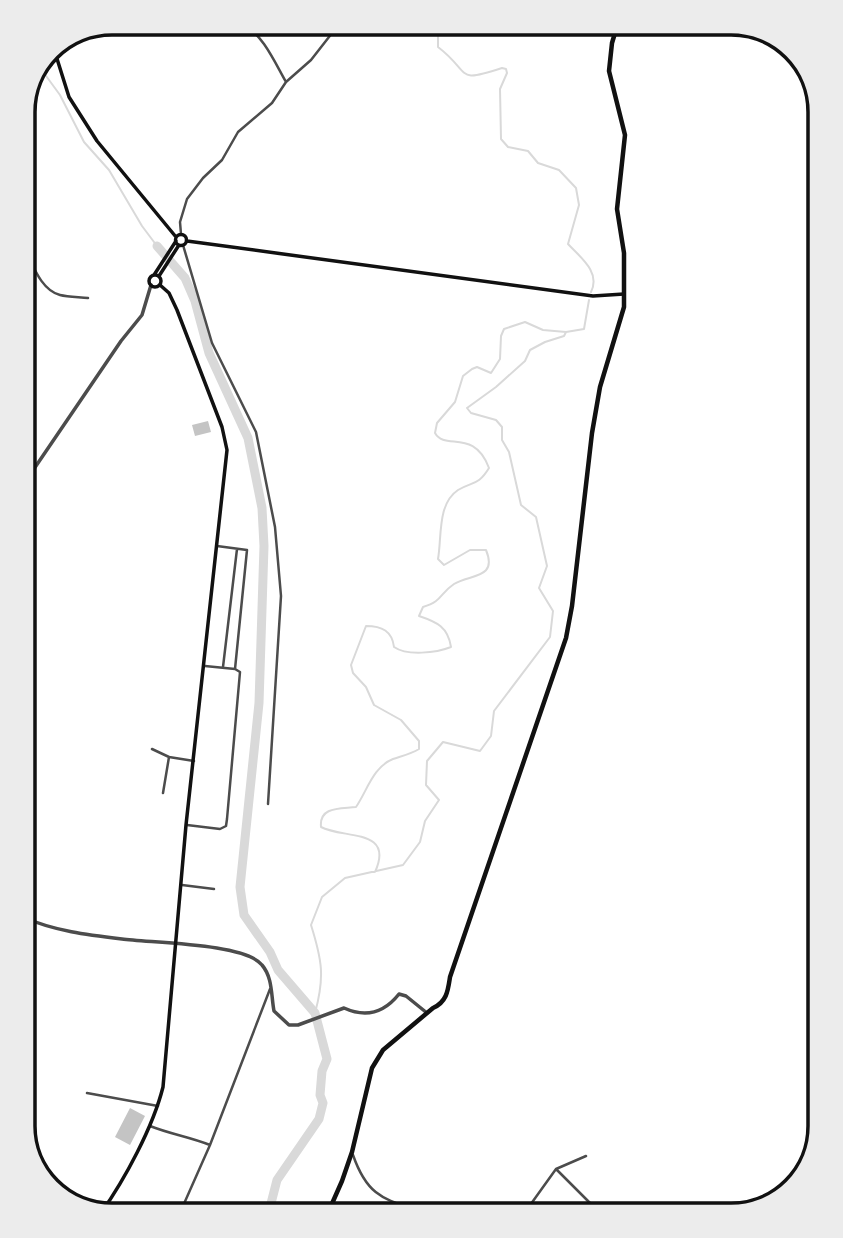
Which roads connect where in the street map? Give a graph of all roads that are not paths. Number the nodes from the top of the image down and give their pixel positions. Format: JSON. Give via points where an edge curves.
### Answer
{"nodes":[{"id":1,"x":256,"y":35,"type":"edge"},
{"id":2,"x":331,"y":35,"type":"edge"},
{"id":3,"x":615,"y":35,"type":"edge"},
{"id":4,"x":57,"y":59,"type":"edge"},
{"id":5,"x":286,"y":82,"type":"junction"},
{"id":6,"x":181,"y":234,"type":"junction"},
{"id":7,"x":180,"y":242,"type":"junction"},
{"id":8,"x":35,"y":269,"type":"edge"},
{"id":9,"x":157,"y":276,"type":"junction"},
{"id":10,"x":151,"y":285,"type":"junction"},
{"id":11,"x":160,"y":285,"type":"junction"},
{"id":12,"x":624,"y":294,"type":"junction"},
{"id":13,"x":88,"y":298,"type":"dead end"},
{"id":14,"x":35,"y":467,"type":"edge"},
{"id":15,"x":217,"y":546,"type":"junction"},
{"id":16,"x":237,"y":549,"type":"junction"},
{"id":17,"x":205,"y":666,"type":"junction"},
{"id":18,"x":223,"y":668,"type":"junction"},
{"id":19,"x":235,"y":669,"type":"junction"},
{"id":20,"x":152,"y":749,"type":"dead end"},
{"id":21,"x":169,"y":758,"type":"junction"},
{"id":22,"x":194,"y":761,"type":"junction"},
{"id":23,"x":163,"y":793,"type":"dead end"},
{"id":24,"x":268,"y":804,"type":"dead end"},
{"id":25,"x":186,"y":825,"type":"junction"},
{"id":26,"x":181,"y":885,"type":"junction"},
{"id":27,"x":214,"y":889,"type":"dead end"},
{"id":28,"x":35,"y":923,"type":"edge"},
{"id":29,"x":175,"y":942,"type":"junction"},
{"id":30,"x":270,"y":989,"type":"junction"},
{"id":31,"x":426,"y":1013,"type":"junction"},
{"id":32,"x":87,"y":1094,"type":"dead end"},
{"id":33,"x":158,"y":1106,"type":"junction"},
{"id":34,"x":149,"y":1126,"type":"junction"},
{"id":35,"x":210,"y":1145,"type":"junction"},
{"id":36,"x":352,"y":1152,"type":"junction"},
{"id":37,"x":586,"y":1156,"type":"dead end"},
{"id":38,"x":556,"y":1169,"type":"junction"},
{"id":39,"x":108,"y":1203,"type":"edge"},
{"id":40,"x":184,"y":1203,"type":"edge"},
{"id":41,"x":332,"y":1203,"type":"edge"},
{"id":42,"x":398,"y":1203,"type":"edge"},
{"id":43,"x":532,"y":1203,"type":"edge"},
{"id":44,"x":590,"y":1203,"type":"edge"}],
"edges":[{"from":1,"to":5,"type":"street"},
{"from":2,"to":5,"type":"street"},
{"from":3,"to":12,"type":"main road","via":[[609,71],[625,135],[617,209]]},
{"from":4,"to":7,"type":"main road","via":[[69,97],[97,141]]},
{"from":5,"to":6,"type":"street","via":[[272,103],[238,132],[222,160],[187,199]]},
{"from":6,"to":7,"type":"main road"},
{"from":6,"to":7,"type":"main road","via":[[186,236]]},
{"from":7,"to":9,"type":"main road"},
{"from":7,"to":12,"type":"main road","via":[[593,296]]},
{"from":7,"to":24,"type":"street","via":[[212,343],[256,432],[275,527],[281,596]]},
{"from":8,"to":13,"type":"street","via":[[50,290]]},
{"from":9,"to":10,"type":"main road","via":[[149,279]]},
{"from":9,"to":11,"type":"main road"},
{"from":10,"to":11,"type":"main road"},
{"from":10,"to":14,"type":"street","via":[[142,315]]},
{"from":11,"to":15,"type":"main road","via":[[177,310],[225,436],[228,450]]},
{"from":12,"to":31,"type":"main road","via":[[592,433],[566,638],[447,994]]},
{"from":15,"to":16,"type":"street"},
{"from":15,"to":17,"type":"main road"},
{"from":16,"to":18,"type":"street"},
{"from":16,"to":19,"type":"street","via":[[247,550]]},
{"from":17,"to":18,"type":"street"},
{"from":17,"to":22,"type":"main road"},
{"from":18,"to":19,"type":"street"},
{"from":19,"to":25,"type":"street","via":[[240,672],[226,826]]},
{"from":20,"to":21,"type":"street"},
{"from":21,"to":22,"type":"street"},
{"from":21,"to":23,"type":"street"},
{"from":22,"to":25,"type":"main road"},
{"from":25,"to":26,"type":"main road"},
{"from":26,"to":27,"type":"street"},
{"from":26,"to":29,"type":"main road"},
{"from":28,"to":29,"type":"street","via":[[86,934]]},
{"from":29,"to":30,"type":"street","via":[[251,958],[261,963]]},
{"from":29,"to":33,"type":"main road"},
{"from":30,"to":31,"type":"street","via":[[274,1011],[289,1025],[344,1008],[377,1013],[399,994]]},
{"from":30,"to":35,"type":"street"},
{"from":31,"to":36,"type":"main road","via":[[383,1050],[372,1068]]},
{"from":32,"to":33,"type":"street"},
{"from":33,"to":34,"type":"main road"},
{"from":34,"to":35,"type":"street"},
{"from":34,"to":39,"type":"main road"},
{"from":35,"to":40,"type":"street"},
{"from":36,"to":41,"type":"main road"},
{"from":36,"to":42,"type":"street","via":[[373,1193]]},
{"from":37,"to":38,"type":"street"},
{"from":38,"to":43,"type":"street"},
{"from":38,"to":44,"type":"street"}]}
